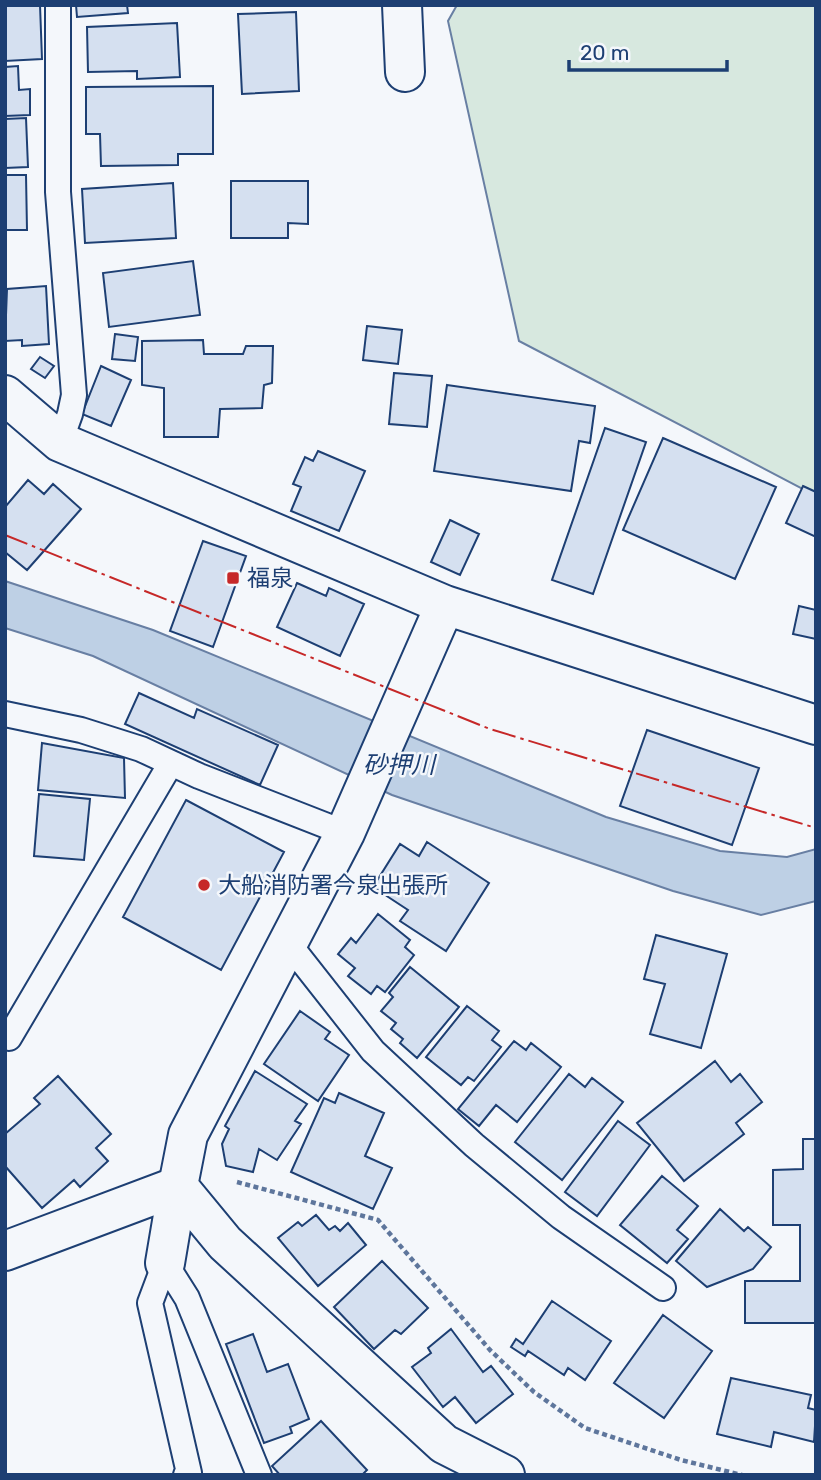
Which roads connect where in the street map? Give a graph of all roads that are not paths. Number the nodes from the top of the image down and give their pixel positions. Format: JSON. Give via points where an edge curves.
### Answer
{"nodes":[{"id":1,"x":58,"y":5,"type":"edge"},
{"id":2,"x":402,"y":5,"type":"edge"},
{"id":3,"x":405,"y":72,"type":"dead end"},
{"id":4,"x":5,"y":394,"type":"edge"},
{"id":5,"x":60,"y":442,"type":"junction"},
{"id":6,"x":445,"y":605,"type":"junction"},
{"id":7,"x":5,"y":714,"type":"edge"},
{"id":8,"x":816,"y":725,"type":"edge"},
{"id":9,"x":171,"y":763,"type":"junction"},
{"id":10,"x":345,"y":833,"type":"junction"},
{"id":11,"x":288,"y":943,"type":"junction"},
{"id":12,"x":9,"y":1038,"type":"dead end"},
{"id":13,"x":178,"y":1186,"type":"junction"},
{"id":14,"x":5,"y":1251,"type":"edge"},
{"id":15,"x":165,"y":1263,"type":"junction"},
{"id":16,"x":663,"y":1288,"type":"dead end"},
{"id":17,"x":187,"y":1475,"type":"edge"},
{"id":18,"x":259,"y":1475,"type":"edge"},
{"id":19,"x":505,"y":1475,"type":"edge"}],
"edges":[{"from":1,"to":5,"type":"lane","via":[[58,191],[74,395]]},
{"from":2,"to":3,"type":"street"},
{"from":4,"to":5,"type":"street"},
{"from":5,"to":6,"type":"street"},
{"from":6,"to":8,"type":"street"},
{"from":6,"to":10,"type":"street"},
{"from":7,"to":9,"type":"lane","via":[[81,730]]},
{"from":9,"to":10,"type":"lane"},
{"from":9,"to":12,"type":"lane"},
{"from":10,"to":11,"type":"street"},
{"from":11,"to":13,"type":"street","via":[[188,1135]]},
{"from":11,"to":16,"type":"lane","via":[[373,1051],[464,1136],[561,1217]]},
{"from":13,"to":14,"type":"street"},
{"from":13,"to":15,"type":"street"},
{"from":13,"to":19,"type":"street","via":[[225,1243],[444,1444]]},
{"from":15,"to":17,"type":"lane","via":[[150,1303]]},
{"from":15,"to":18,"type":"lane","via":[[187,1298]]}]}
